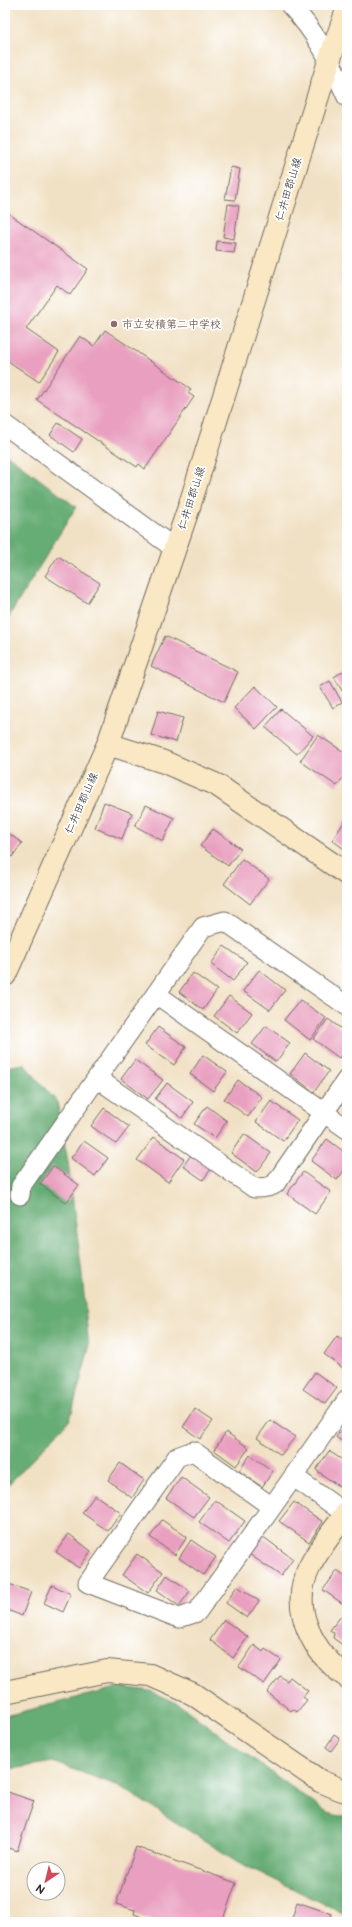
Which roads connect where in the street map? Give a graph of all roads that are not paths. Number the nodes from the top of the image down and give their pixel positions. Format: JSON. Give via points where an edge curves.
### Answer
{"nodes":[{"id":1,"x":290,"y":5,"type":"edge"},
{"id":2,"x":347,"y":10,"type":"edge"},
{"id":3,"x":330,"y":58,"type":"junction"},
{"id":4,"x":347,"y":97,"type":"edge"},
{"id":5,"x":5,"y":425,"type":"edge"},
{"id":6,"x":174,"y":548,"type":"junction"},
{"id":7,"x":108,"y":744,"type":"junction"},
{"id":8,"x":347,"y":874,"type":"edge"},
{"id":9,"x":5,"y":975,"type":"edge"},
{"id":10,"x":156,"y":994,"type":"junction"},
{"id":11,"x":347,"y":1006,"type":"edge"},
{"id":12,"x":98,"y":1079,"type":"junction"},
{"id":13,"x":347,"y":1079,"type":"edge"},
{"id":14,"x":324,"y":1111,"type":"junction"},
{"id":15,"x":347,"y":1129,"type":"edge"},
{"id":16,"x":20,"y":1195,"type":"dead end"},
{"id":17,"x":347,"y":1400,"type":"edge"},
{"id":18,"x":294,"y":1477,"type":"junction"},
{"id":19,"x":272,"y":1507,"type":"junction"},
{"id":20,"x":346,"y":1513,"type":"edge"},
{"id":21,"x":347,"y":1677,"type":"edge"},
{"id":22,"x":5,"y":1692,"type":"edge"},
{"id":23,"x":347,"y":1789,"type":"edge"}],
"edges":[{"from":1,"to":3,"type":"street","via":[[303,18]]},
{"from":2,"to":3,"type":"main road","name":"仁井田郡山線"},
{"from":3,"to":4,"type":"street"},
{"from":3,"to":6,"type":"main road","name":"仁井田郡山線"},
{"from":5,"to":6,"type":"street"},
{"from":6,"to":7,"type":"main road","name":"仁井田郡山線"},
{"from":7,"to":8,"type":"main road","via":[[164,762],[217,785]]},
{"from":7,"to":9,"type":"main road","name":"仁井田郡山線"},
{"from":10,"to":11,"type":"street","via":[[203,927],[225,921]]},
{"from":10,"to":12,"type":"street"},
{"from":10,"to":14,"type":"street"},
{"from":12,"to":14,"type":"street","via":[[254,1188],[275,1184]]},
{"from":12,"to":16,"type":"street","via":[[21,1186]]},
{"from":13,"to":14,"type":"street"},
{"from":14,"to":15,"type":"street"},
{"from":17,"to":18,"type":"street"},
{"from":18,"to":19,"type":"street"},
{"from":18,"to":20,"type":"street"},
{"from":19,"to":19,"type":"street","via":[[193,1451],[177,1457],[88,1583],[179,1618],[197,1612]]},
{"from":20,"to":21,"type":"main road","via":[[309,1569],[302,1599],[307,1628],[312,1640],[324,1657]]},
{"from":22,"to":23,"type":"main road","via":[[107,1671],[150,1675],[193,1694],[320,1781],[342,1790]]}]}
